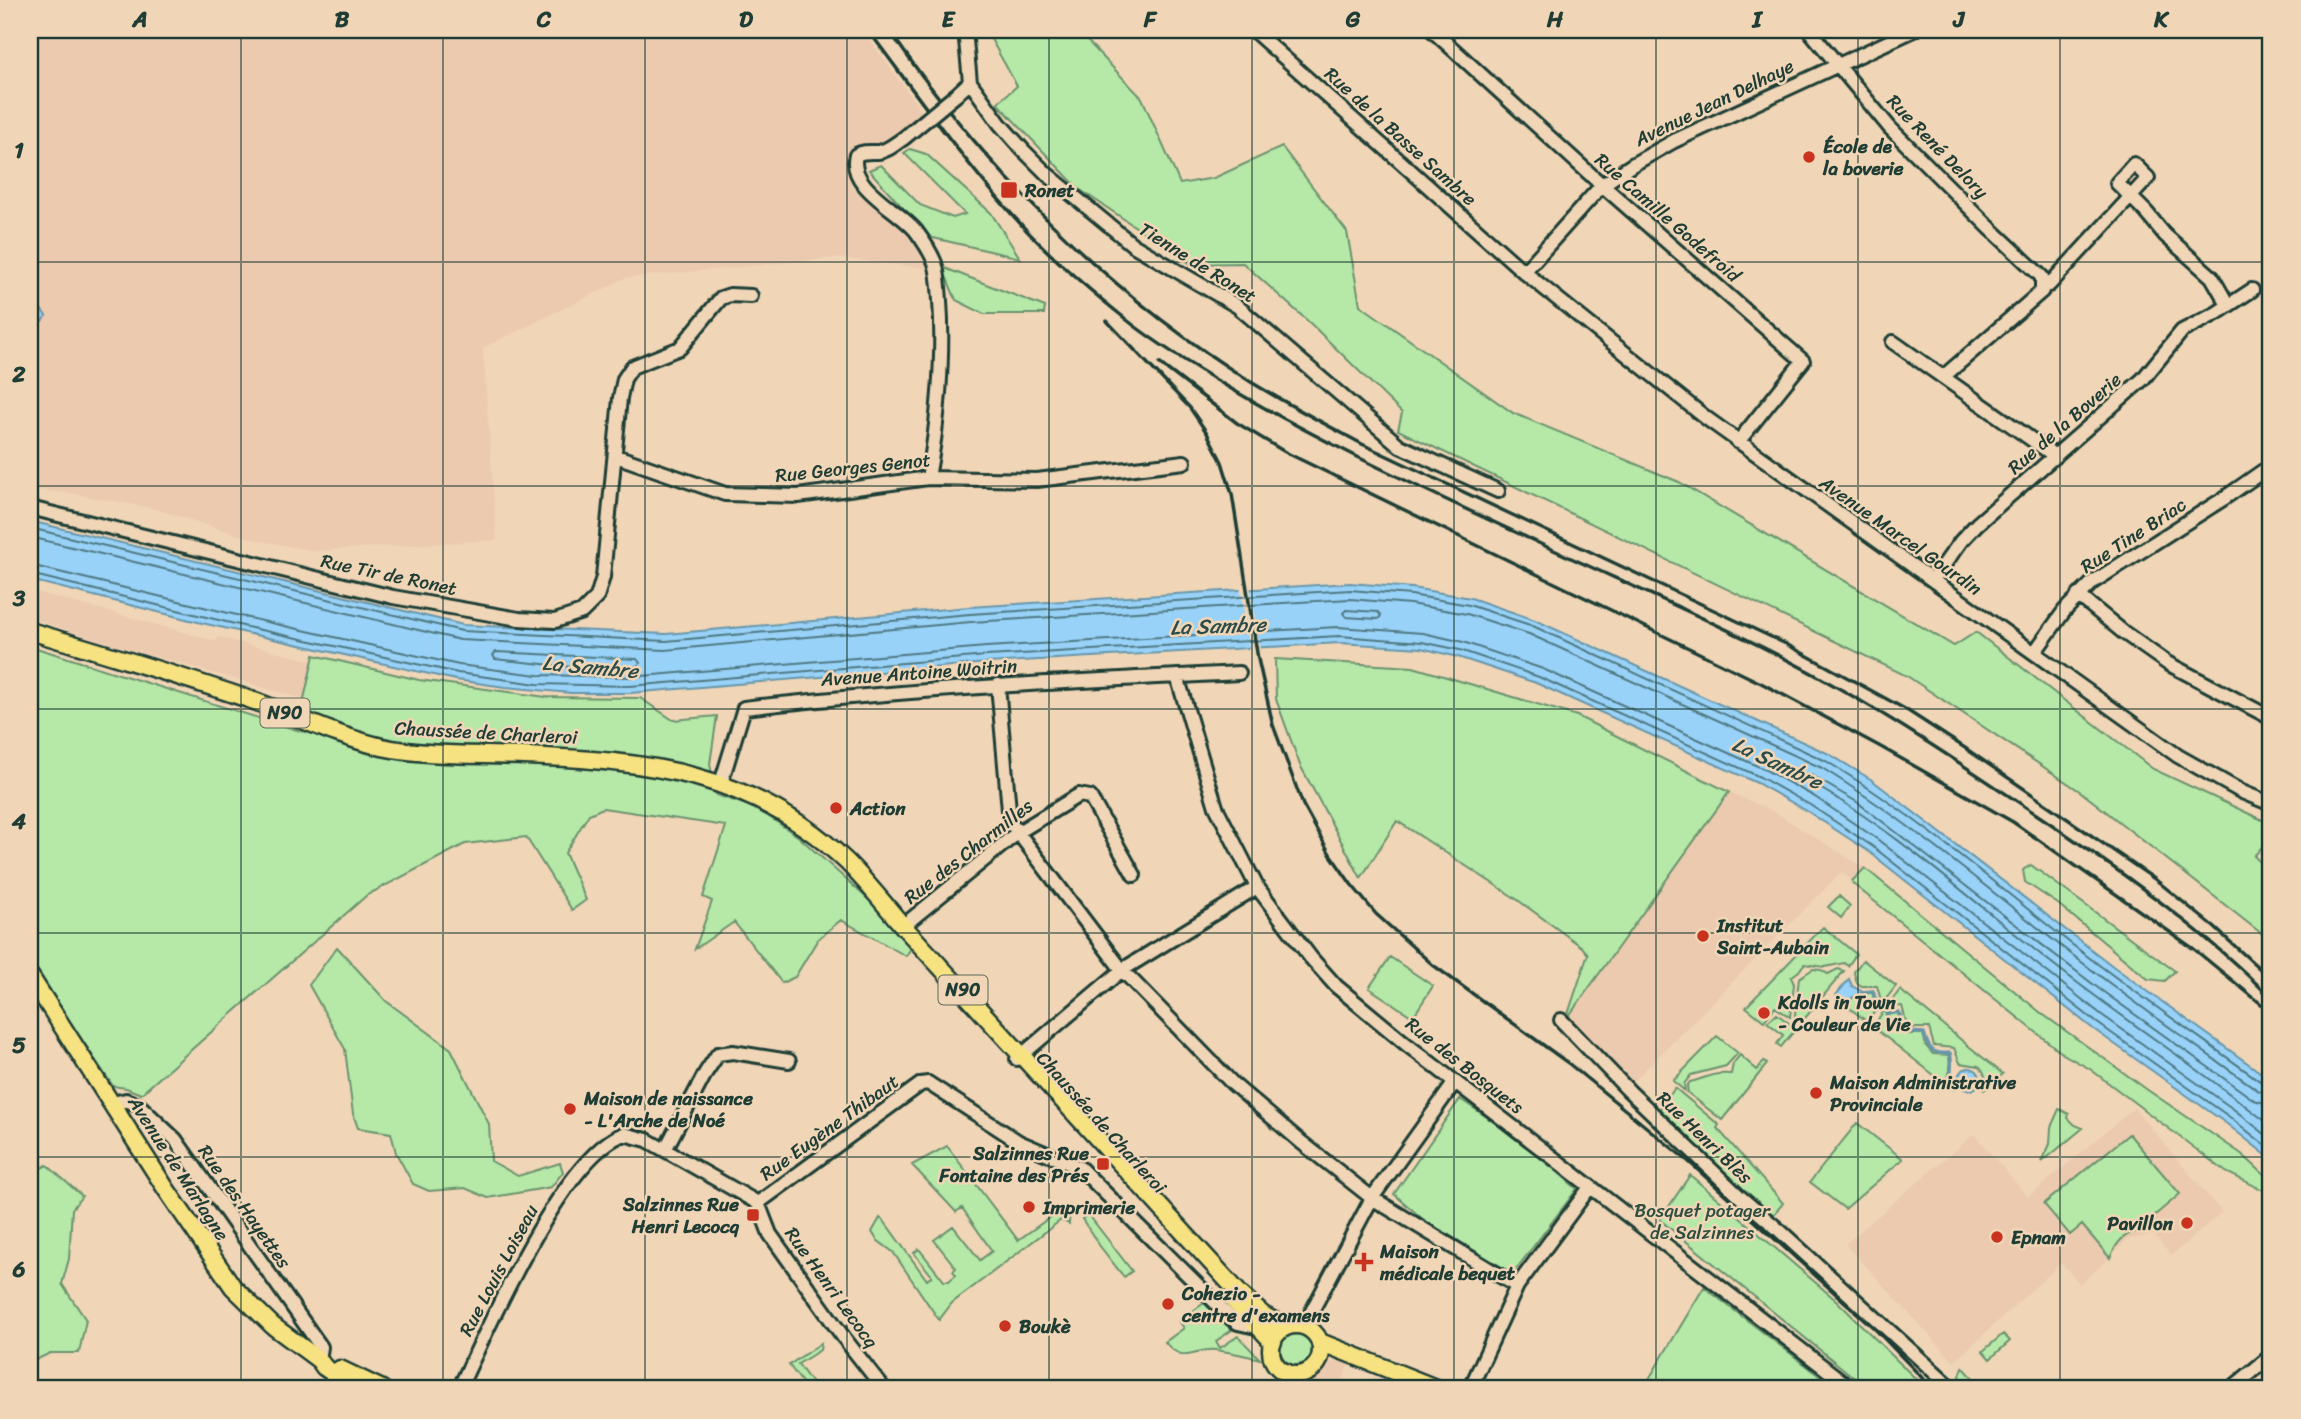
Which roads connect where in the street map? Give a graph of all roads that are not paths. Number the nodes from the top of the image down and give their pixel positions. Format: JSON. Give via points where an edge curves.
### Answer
{"nodes":[{"id":1,"x":965,"y":30,"type":"edge"},
{"id":2,"x":1253,"y":30,"type":"edge"},
{"id":3,"x":1432,"y":30,"type":"edge"},
{"id":4,"x":1809,"y":30,"type":"edge"},
{"id":5,"x":1914,"y":30,"type":"edge"},
{"id":6,"x":1838,"y":63,"type":"junction"},
{"id":7,"x":970,"y":82,"type":"junction"},
{"id":8,"x":1602,"y":185,"type":"junction"},
{"id":9,"x":1524,"y":272,"type":"junction"},
{"id":10,"x":2042,"y":284,"type":"junction"},
{"id":11,"x":2252,"y":290,"type":"dead end"},
{"id":12,"x":751,"y":296,"type":"dead end"},
{"id":13,"x":2228,"y":306,"type":"junction"},
{"id":14,"x":1893,"y":342,"type":"dead end"},
{"id":15,"x":1943,"y":377,"type":"junction"},
{"id":16,"x":1738,"y":442,"type":"junction"},
{"id":17,"x":616,"y":456,"type":"junction"},
{"id":18,"x":2055,"y":456,"type":"junction"},
{"id":19,"x":1184,"y":462,"type":"dead end"},
{"id":20,"x":2271,"y":471,"type":"edge"},
{"id":21,"x":928,"y":478,"type":"junction"},
{"id":22,"x":1498,"y":491,"type":"dead end"},
{"id":23,"x":30,"y":508,"type":"edge"},
{"id":24,"x":1933,"y":580,"type":"junction"},
{"id":25,"x":2078,"y":595,"type":"junction"},
{"id":26,"x":30,"y":631,"type":"edge"},
{"id":27,"x":2034,"y":653,"type":"junction"},
{"id":28,"x":1239,"y":673,"type":"dead end"},
{"id":29,"x":1177,"y":676,"type":"junction"},
{"id":30,"x":998,"y":685,"type":"junction"},
{"id":31,"x":2271,"y":718,"type":"edge"},
{"id":32,"x":721,"y":783,"type":"junction"},
{"id":33,"x":2271,"y":804,"type":"edge"},
{"id":34,"x":1017,"y":833,"type":"junction"},
{"id":35,"x":1134,"y":875,"type":"dead end"},
{"id":36,"x":1257,"y":887,"type":"junction"},
{"id":37,"x":903,"y":926,"type":"junction"},
{"id":38,"x":1122,"y":970,"type":"junction"},
{"id":39,"x":30,"y":975,"type":"edge"},
{"id":40,"x":1561,"y":1020,"type":"dead end"},
{"id":41,"x":1020,"y":1057,"type":"junction"},
{"id":42,"x":789,"y":1061,"type":"dead end"},
{"id":43,"x":1455,"y":1082,"type":"junction"},
{"id":44,"x":112,"y":1103,"type":"junction"},
{"id":45,"x":665,"y":1150,"type":"junction"},
{"id":46,"x":1590,"y":1187,"type":"junction"},
{"id":47,"x":1372,"y":1198,"type":"junction"},
{"id":48,"x":758,"y":1203,"type":"junction"},
{"id":49,"x":1517,"y":1286,"type":"junction"},
{"id":50,"x":1304,"y":1326,"type":"junction"},
{"id":51,"x":1256,"y":1327,"type":"junction"},
{"id":52,"x":1286,"y":1327,"type":"junction"},
{"id":53,"x":1273,"y":1342,"type":"junction"},
{"id":54,"x":1320,"y":1342,"type":"junction"},
{"id":55,"x":1354,"y":1356,"type":"junction"},
{"id":56,"x":2271,"y":1356,"type":"edge"},
{"id":57,"x":319,"y":1360,"type":"junction"},
{"id":58,"x":1312,"y":1367,"type":"junction"},
{"id":59,"x":1286,"y":1372,"type":"junction"},
{"id":60,"x":356,"y":1389,"type":"edge"},
{"id":61,"x":377,"y":1389,"type":"edge"},
{"id":62,"x":459,"y":1389,"type":"edge"},
{"id":63,"x":884,"y":1389,"type":"edge"},
{"id":64,"x":1293,"y":1389,"type":"edge"},
{"id":65,"x":1304,"y":1389,"type":"edge"},
{"id":66,"x":1438,"y":1389,"type":"edge"},
{"id":67,"x":1469,"y":1389,"type":"edge"},
{"id":68,"x":1852,"y":1389,"type":"edge"},
{"id":69,"x":1953,"y":1389,"type":"edge"},
{"id":70,"x":2231,"y":1389,"type":"edge"}],
"edges":[{"from":1,"to":7,"type":"street"},
{"from":2,"to":9,"type":"street","name":"Rue de la Basse Sambre"},
{"from":3,"to":8,"type":"street","name":"Rue Camille Godefroid"},
{"from":4,"to":6,"type":"street","name":"Rue René Delory"},
{"from":5,"to":6,"type":"street","name":"Avenue Jean Delhaye"},
{"from":6,"to":8,"type":"street","name":"Avenue Jean Delhaye","via":[[1674,141]]},
{"from":6,"to":10,"type":"street","name":"Rue René Delory","via":[[1890,128],[2042,278]]},
{"from":7,"to":21,"type":"street","bridge":true,"via":[[889,149],[864,151],[853,163],[857,177],[915,230],[935,262],[940,360]]},
{"from":7,"to":22,"type":"street","name":"Tienne de Ronet","via":[[1023,150],[1133,246],[1237,306],[1401,446]]},
{"from":8,"to":9,"type":"street","name":"Avenue Jean Delhaye"},
{"from":8,"to":16,"type":"street","name":"Rue Camille Godefroid","via":[[1803,361]]},
{"from":9,"to":16,"type":"street","name":"Avenue Marcel Gourdin"},
{"from":10,"to":13,"type":"street","via":[[2049,285],[2130,196],[2212,277]]},
{"from":10,"to":15,"type":"street","via":[[2042,291]]},
{"from":11,"to":13,"type":"street","name":"Rue de la Boverie"},
{"from":12,"to":17,"type":"street","name":"Rue Tir de Ronet","via":[[721,298],[680,348],[632,368],[620,398]]},
{"from":13,"to":18,"type":"street","name":"Rue de la Boverie","via":[[2182,331],[2143,379]]},
{"from":14,"to":15,"type":"street"},
{"from":15,"to":18,"type":"street"},
{"from":16,"to":24,"type":"street","name":"Avenue Marcel Gourdin"},
{"from":17,"to":21,"type":"street","name":"Rue Georges Genot","via":[[725,494],[798,496]]},
{"from":17,"to":23,"type":"street","name":"Rue Tir de Ronet","via":[[601,587],[582,612],[555,621],[393,597]]},
{"from":18,"to":24,"type":"street","name":"Rue de la Boverie","via":[[1977,524]]},
{"from":19,"to":21,"type":"street","name":"Rue Georges Genot","via":[[1037,480]]},
{"from":20,"to":25,"type":"street","name":"Rue Tine Briac","via":[[2263,471]]},
{"from":24,"to":27,"type":"street","name":"Avenue Marcel Gourdin"},
{"from":25,"to":27,"type":"street","name":"Rue Tine Briac"},
{"from":25,"to":31,"type":"street","via":[[2167,663]]},
{"from":26,"to":32,"type":"main road","name":"Chaussée de Charleroi","number":"N90","via":[[385,747],[624,762]]},
{"from":27,"to":33,"type":"street","name":"Avenue Marcel Gourdin","via":[[2178,756]]},
{"from":28,"to":29,"type":"street","name":"Avenue Antoine Woitrin"},
{"from":29,"to":30,"type":"street","name":"Avenue Antoine Woitrin"},
{"from":29,"to":36,"type":"street","name":"Rue des Bosquets","via":[[1216,807]]},
{"from":30,"to":32,"type":"street","name":"Avenue Antoine Woitrin","via":[[744,708]]},
{"from":30,"to":34,"type":"street","via":[[1010,822]]},
{"from":32,"to":37,"type":"main road","name":"Chaussée de Charleroi","number":"N90","via":[[814,834],[860,876]]},
{"from":34,"to":35,"type":"street","name":"Rue des Charmilles","via":[[1079,794],[1090,797]]},
{"from":34,"to":37,"type":"street","name":"Rue des Charmilles"},
{"from":34,"to":38,"type":"street"},
{"from":36,"to":38,"type":"street"},
{"from":36,"to":43,"type":"street","name":"Rue des Bosquets","via":[[1336,986]]},
{"from":37,"to":41,"type":"main road","name":"Chaussée de Charleroi","number":"N90"},
{"from":38,"to":41,"type":"street"},
{"from":38,"to":47,"type":"street","via":[[1233,1084]]},
{"from":39,"to":44,"type":"main road","name":"Avenue de Marlagne"},
{"from":40,"to":69,"type":"street","name":"Rue Henri Blès","via":[[1739,1196]]},
{"from":41,"to":51,"type":"main road","name":"Chaussée de Charleroi","number":"N90"},
{"from":41,"to":52,"type":"main road","name":"Chaussée de Charleroi","number":"N90","via":[[1251,1305]]},
{"from":42,"to":45,"type":"street","via":[[718,1054]]},
{"from":43,"to":46,"type":"street","name":"Rue des Bosquets"},
{"from":43,"to":47,"type":"street"},
{"from":44,"to":57,"type":"main road","name":"Avenue de Marlagne","via":[[233,1287],[272,1326]]},
{"from":44,"to":57,"type":"street","name":"Rue des Hayettes","via":[[125,1100],[140,1106],[175,1139],[321,1347]]},
{"from":45,"to":48,"type":"street"},
{"from":45,"to":62,"type":"street","name":"Rue Louis Loiseau","via":[[624,1135],[593,1156],[556,1201],[531,1244]]},
{"from":46,"to":49,"type":"street"},
{"from":46,"to":68,"type":"street","name":"Rue des Bosquets"},
{"from":47,"to":49,"type":"street"},
{"from":47,"to":50,"type":"street"},
{"from":48,"to":51,"type":"street","name":"Rue Eugène Thibaut","via":[[928,1083],[1019,1142],[1080,1168],[1232,1319]]},
{"from":48,"to":63,"type":"street","name":"Rue Henri Lecocq","via":[[770,1234]]},
{"from":49,"to":67,"type":"street"},
{"from":50,"to":52,"type":"main road"},
{"from":50,"to":54,"type":"main road"},
{"from":51,"to":53,"type":"main road","name":"Chaussée de Charleroi","number":"N90"},
{"from":52,"to":53,"type":"main road"},
{"from":53,"to":59,"type":"main road","number":"N90","via":[[1272,1356]]},
{"from":54,"to":55,"type":"main road"},
{"from":54,"to":58,"type":"main road"},
{"from":55,"to":58,"type":"main road"},
{"from":55,"to":66,"type":"main road"},
{"from":56,"to":70,"type":"street"},
{"from":57,"to":60,"type":"main road","name":"Avenue de Marlagne"},
{"from":57,"to":61,"type":"main road","name":"Avenue de Marlagne"},
{"from":58,"to":59,"type":"main road","via":[[1300,1374]]},
{"from":58,"to":65,"type":"main road"},
{"from":59,"to":64,"type":"main road","number":"N90"}]}
